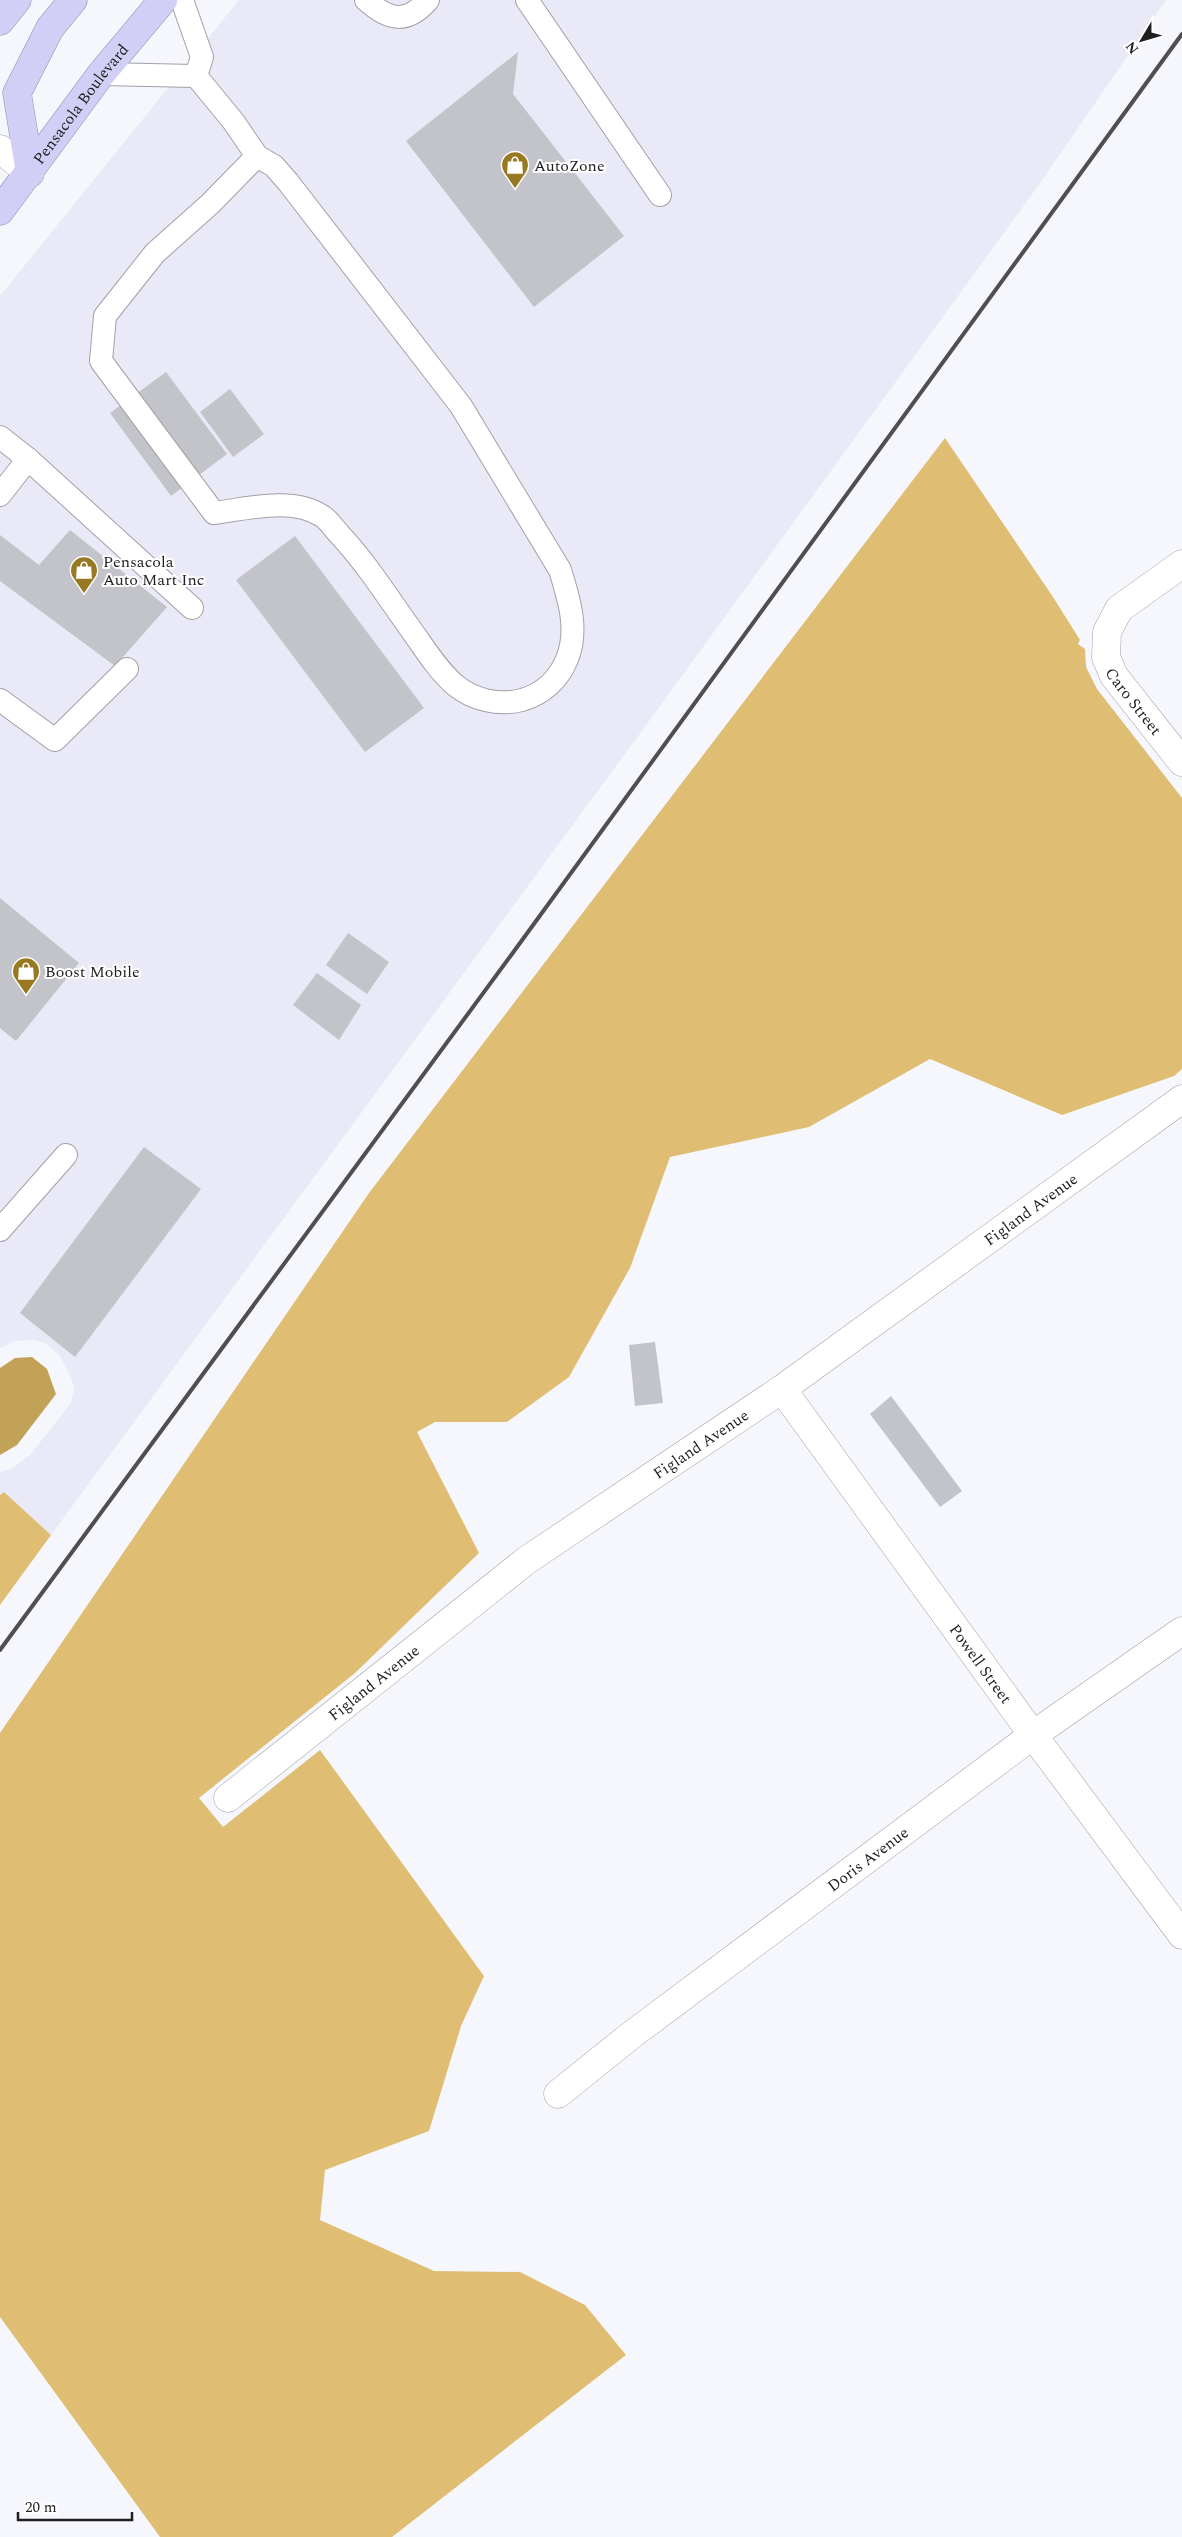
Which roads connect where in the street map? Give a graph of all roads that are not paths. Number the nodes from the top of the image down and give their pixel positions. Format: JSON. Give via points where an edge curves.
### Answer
{"nodes":[{"id":1,"x":17,"y":0,"type":"edge"},
{"id":2,"x":73,"y":0,"type":"edge"},
{"id":3,"x":163,"y":0,"type":"edge"},
{"id":4,"x":182,"y":0,"type":"edge"},
{"id":5,"x":366,"y":0,"type":"edge"},
{"id":6,"x":428,"y":0,"type":"edge"},
{"id":7,"x":527,"y":0,"type":"edge"},
{"id":8,"x":0,"y":21,"type":"edge"},
{"id":9,"x":101,"y":74,"type":"junction"},
{"id":10,"x":196,"y":76,"type":"junction"},
{"id":11,"x":0,"y":148,"type":"edge"},
{"id":12,"x":257,"y":156,"type":"junction"},
{"id":13,"x":30,"y":173,"type":"junction"},
{"id":14,"x":660,"y":195,"type":"dead end"},
{"id":15,"x":0,"y":211,"type":"edge"},
{"id":16,"x":0,"y":437,"type":"edge"},
{"id":17,"x":28,"y":459,"type":"junction"},
{"id":18,"x":0,"y":495,"type":"edge"},
{"id":19,"x":1182,"y":564,"type":"edge"},
{"id":20,"x":192,"y":608,"type":"dead end"},
{"id":21,"x":127,"y":669,"type":"dead end"},
{"id":22,"x":0,"y":700,"type":"edge"},
{"id":23,"x":1182,"y":762,"type":"edge"},
{"id":24,"x":1182,"y":1099,"type":"edge"},
{"id":25,"x":66,"y":1155,"type":"dead end"},
{"id":26,"x":0,"y":1230,"type":"edge"},
{"id":27,"x":782,"y":1389,"type":"junction"},
{"id":28,"x":1182,"y":1630,"type":"edge"},
{"id":29,"x":1033,"y":1735,"type":"junction"},
{"id":30,"x":228,"y":1798,"type":"dead end"},
{"id":31,"x":1182,"y":1935,"type":"edge"},
{"id":32,"x":558,"y":2094,"type":"dead end"}],
"edges":[{"from":1,"to":8,"type":"highway"},
{"from":2,"to":13,"type":"highway","via":[[50,28],[17,93]]},
{"from":3,"to":9,"type":"highway","name":"Pensacola Boulevard"},
{"from":4,"to":10,"type":"lane","via":[[202,57]]},
{"from":5,"to":6,"type":"lane","via":[[377,10],[396,18],[416,13]]},
{"from":7,"to":14,"type":"lane"},
{"from":9,"to":10,"type":"lane"},
{"from":9,"to":13,"type":"highway","name":"Pensacola Boulevard"},
{"from":10,"to":12,"type":"lane"},
{"from":11,"to":13,"type":"street"},
{"from":12,"to":12,"type":"lane","via":[[155,254],[105,316],[101,361],[214,513],[285,506],[305,508],[322,516],[349,545],[434,662],[456,685],[484,701],[511,703],[538,695],[563,670],[570,650],[573,628],[560,570],[461,406],[288,182],[274,166]]},
{"from":13,"to":15,"type":"highway","name":"Pensacola Boulevard"},
{"from":16,"to":17,"type":"lane"},
{"from":17,"to":18,"type":"lane"},
{"from":17,"to":20,"type":"lane"},
{"from":19,"to":23,"type":"street","name":"Caro Street","via":[[1119,610],[1107,632],[1106,657],[1114,676]]},
{"from":21,"to":22,"type":"lane","via":[[55,740]]},
{"from":24,"to":27,"type":"street","name":"Figland Avenue"},
{"from":25,"to":26,"type":"lane"},
{"from":27,"to":29,"type":"street","name":"Powell Street"},
{"from":27,"to":30,"type":"street","name":"Figland Avenue","via":[[527,1560]]},
{"from":28,"to":29,"type":"street","name":"Doris Avenue"},
{"from":29,"to":31,"type":"street","name":"Powell Street"},
{"from":29,"to":32,"type":"street","name":"Doris Avenue","via":[[638,2030]]}]}
